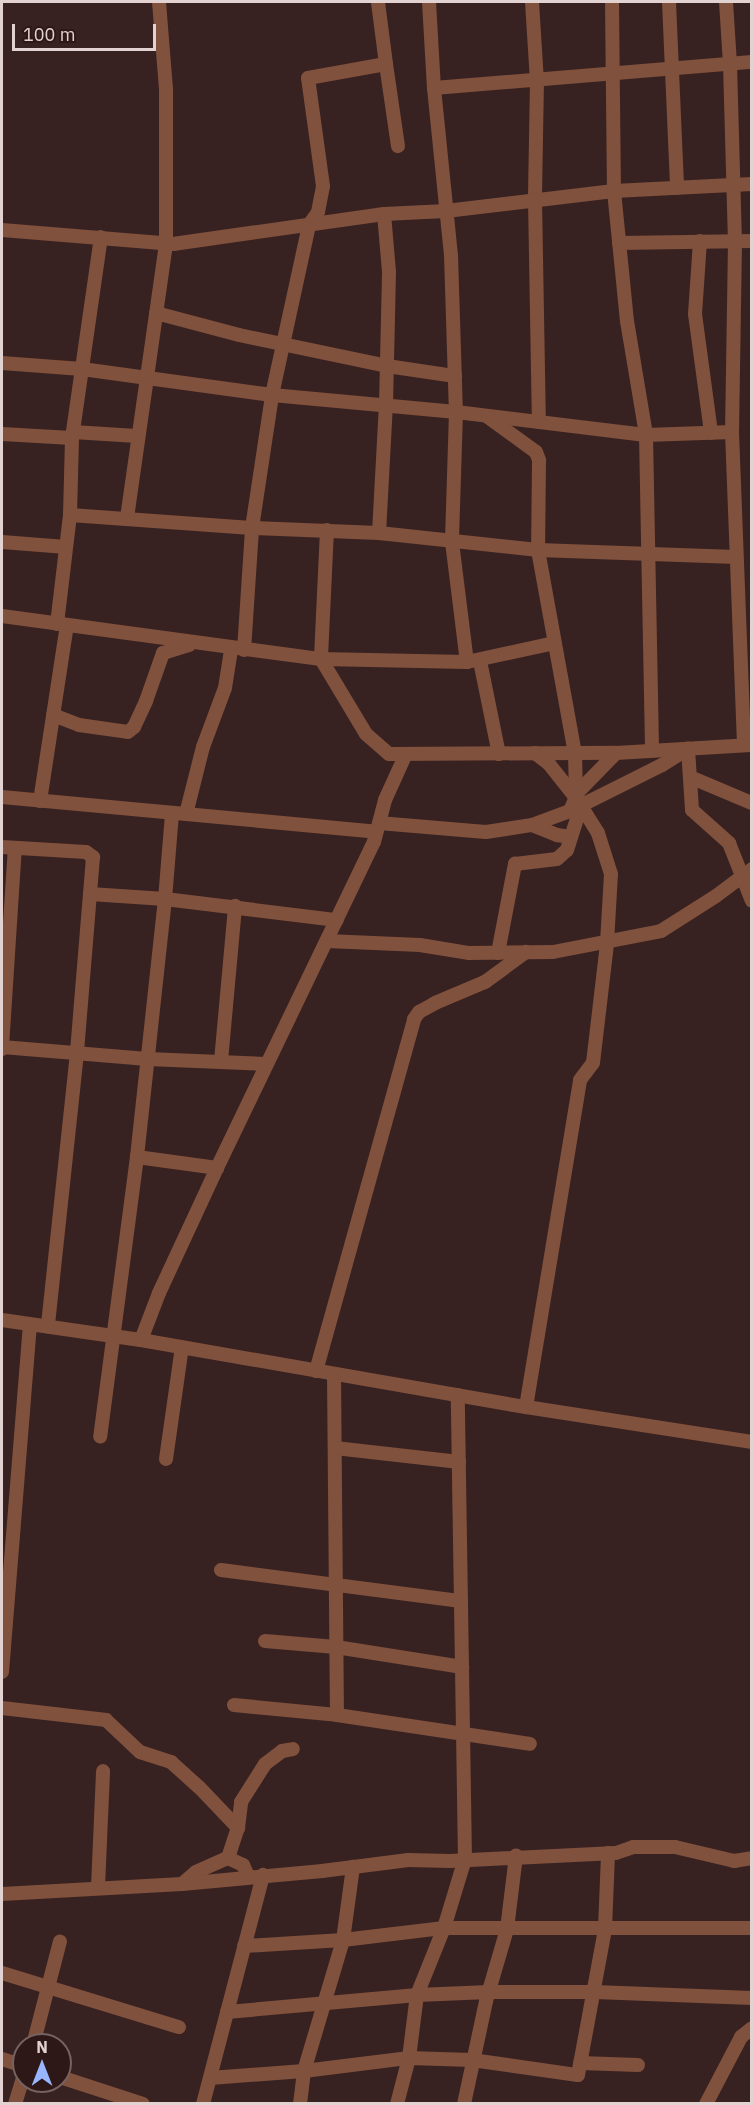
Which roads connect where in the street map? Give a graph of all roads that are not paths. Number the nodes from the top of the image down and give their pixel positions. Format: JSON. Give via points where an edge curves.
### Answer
{"nodes":[{"id":1,"x":159,"y":2,"type":"edge"},
{"id":2,"x":378,"y":2,"type":"edge"},
{"id":3,"x":429,"y":2,"type":"edge"},
{"id":4,"x":532,"y":2,"type":"edge"},
{"id":5,"x":612,"y":2,"type":"edge"},
{"id":6,"x":669,"y":2,"type":"edge"},
{"id":7,"x":726,"y":2,"type":"edge"},
{"id":8,"x":752,"y":62,"type":"edge"},
{"id":9,"x":730,"y":63,"type":"junction"},
{"id":10,"x":386,"y":64,"type":"junction"},
{"id":11,"x":671,"y":68,"type":"junction"},
{"id":12,"x":614,"y":74,"type":"junction"},
{"id":13,"x":537,"y":81,"type":"junction"},
{"id":14,"x":434,"y":88,"type":"junction"},
{"id":15,"x":398,"y":146,"type":"dead end"},
{"id":16,"x":733,"y":184,"type":"junction"},
{"id":17,"x":752,"y":184,"type":"edge"},
{"id":18,"x":677,"y":188,"type":"junction"},
{"id":19,"x":614,"y":191,"type":"junction"},
{"id":20,"x":535,"y":199,"type":"junction"},
{"id":21,"x":446,"y":211,"type":"junction"},
{"id":22,"x":384,"y":214,"type":"junction"},
{"id":23,"x":309,"y":225,"type":"junction"},
{"id":24,"x":2,"y":230,"type":"edge"},
{"id":25,"x":101,"y":237,"type":"junction"},
{"id":26,"x":700,"y":241,"type":"junction"},
{"id":27,"x":752,"y":241,"type":"edge"},
{"id":28,"x":735,"y":242,"type":"junction"},
{"id":29,"x":166,"y":243,"type":"junction"},
{"id":30,"x":619,"y":243,"type":"junction"},
{"id":31,"x":156,"y":313,"type":"junction"},
{"id":32,"x":283,"y":343,"type":"junction"},
{"id":33,"x":2,"y":363,"type":"edge"},
{"id":34,"x":387,"y":366,"type":"junction"},
{"id":35,"x":82,"y":369,"type":"junction"},
{"id":36,"x":455,"y":376,"type":"junction"},
{"id":37,"x":147,"y":379,"type":"junction"},
{"id":38,"x":272,"y":394,"type":"junction"},
{"id":39,"x":386,"y":405,"type":"junction"},
{"id":40,"x":456,"y":412,"type":"junction"},
{"id":41,"x":486,"y":415,"type":"junction"},
{"id":42,"x":538,"y":422,"type":"junction"},
{"id":43,"x":732,"y":432,"type":"junction"},
{"id":44,"x":711,"y":433,"type":"junction"},
{"id":45,"x":2,"y":434,"type":"edge"},
{"id":46,"x":72,"y":435,"type":"junction"},
{"id":47,"x":646,"y":435,"type":"junction"},
{"id":48,"x":138,"y":436,"type":"junction"},
{"id":49,"x":70,"y":515,"type":"junction"},
{"id":50,"x":127,"y":518,"type":"junction"},
{"id":51,"x":252,"y":528,"type":"junction"},
{"id":52,"x":327,"y":530,"type":"junction"},
{"id":53,"x":379,"y":533,"type":"junction"},
{"id":54,"x":2,"y":542,"type":"edge"},
{"id":55,"x":452,"y":542,"type":"junction"},
{"id":56,"x":66,"y":547,"type":"junction"},
{"id":57,"x":538,"y":550,"type":"junction"},
{"id":58,"x":650,"y":555,"type":"junction"},
{"id":59,"x":736,"y":557,"type":"junction"},
{"id":60,"x":2,"y":616,"type":"edge"},
{"id":61,"x":62,"y":624,"type":"junction"},
{"id":62,"x":554,"y":643,"type":"junction"},
{"id":63,"x":193,"y":644,"type":"junction"},
{"id":64,"x":238,"y":649,"type":"junction"},
{"id":65,"x":321,"y":659,"type":"junction"},
{"id":66,"x":474,"y":662,"type":"junction"},
{"id":67,"x":53,"y":715,"type":"junction"},
{"id":68,"x":748,"y":745,"type":"edge"},
{"id":69,"x":688,"y":749,"type":"junction"},
{"id":70,"x":652,"y":751,"type":"junction"},
{"id":71,"x":535,"y":753,"type":"junction"},
{"id":72,"x":575,"y":753,"type":"junction"},
{"id":73,"x":616,"y":753,"type":"junction"},
{"id":74,"x":499,"y":754,"type":"junction"},
{"id":75,"x":405,"y":756,"type":"junction"},
{"id":76,"x":690,"y":777,"type":"junction"},
{"id":77,"x":2,"y":797,"type":"edge"},
{"id":78,"x":40,"y":801,"type":"junction"},
{"id":79,"x":752,"y":803,"type":"edge"},
{"id":80,"x":576,"y":805,"type":"junction"},
{"id":81,"x":172,"y":814,"type":"junction"},
{"id":82,"x":186,"y":814,"type":"junction"},
{"id":83,"x":532,"y":825,"type":"junction"},
{"id":84,"x":378,"y":828,"type":"junction"},
{"id":85,"x":571,"y":837,"type":"junction"},
{"id":86,"x":8,"y":848,"type":"edge"},
{"id":87,"x":746,"y":873,"type":"edge"},
{"id":88,"x":90,"y":894,"type":"junction"},
{"id":89,"x":165,"y":899,"type":"junction"},
{"id":90,"x":752,"y":901,"type":"edge"},
{"id":91,"x":235,"y":906,"type":"junction"},
{"id":92,"x":337,"y":920,"type":"junction"},
{"id":93,"x":327,"y":941,"type":"junction"},
{"id":94,"x":607,"y":943,"type":"junction"},
{"id":95,"x":526,"y":952,"type":"junction"},
{"id":96,"x":498,"y":953,"type":"junction"},
{"id":97,"x":2,"y":1047,"type":"edge"},
{"id":98,"x":77,"y":1053,"type":"junction"},
{"id":99,"x":148,"y":1059,"type":"junction"},
{"id":100,"x":221,"y":1061,"type":"junction"},
{"id":101,"x":266,"y":1064,"type":"junction"},
{"id":102,"x":137,"y":1158,"type":"junction"},
{"id":103,"x":217,"y":1168,"type":"junction"},
{"id":104,"x":2,"y":1320,"type":"edge"},
{"id":105,"x":30,"y":1324,"type":"junction"},
{"id":106,"x":48,"y":1326,"type":"junction"},
{"id":107,"x":111,"y":1336,"type":"junction"},
{"id":108,"x":141,"y":1340,"type":"junction"},
{"id":109,"x":182,"y":1347,"type":"junction"},
{"id":110,"x":316,"y":1371,"type":"junction"},
{"id":111,"x":334,"y":1374,"type":"junction"},
{"id":112,"x":458,"y":1395,"type":"junction"},
{"id":113,"x":526,"y":1407,"type":"junction"},
{"id":114,"x":100,"y":1437,"type":"dead end"},
{"id":115,"x":752,"y":1442,"type":"edge"},
{"id":116,"x":335,"y":1448,"type":"junction"},
{"id":117,"x":166,"y":1460,"type":"dead end"},
{"id":118,"x":459,"y":1462,"type":"junction"},
{"id":119,"x":221,"y":1570,"type":"dead end"},
{"id":120,"x":336,"y":1587,"type":"junction"},
{"id":121,"x":461,"y":1601,"type":"junction"},
{"id":122,"x":266,"y":1641,"type":"dead end"},
{"id":123,"x":336,"y":1647,"type":"junction"},
{"id":124,"x":462,"y":1667,"type":"junction"},
{"id":125,"x":2,"y":1672,"type":"edge"},
{"id":126,"x":234,"y":1705,"type":"dead end"},
{"id":127,"x":2,"y":1708,"type":"edge"},
{"id":128,"x":337,"y":1715,"type":"junction"},
{"id":129,"x":463,"y":1735,"type":"junction"},
{"id":130,"x":530,"y":1744,"type":"dead end"},
{"id":131,"x":293,"y":1749,"type":"dead end"},
{"id":132,"x":103,"y":1771,"type":"dead end"},
{"id":133,"x":238,"y":1828,"type":"junction"},
{"id":134,"x":608,"y":1853,"type":"junction"},
{"id":135,"x":516,"y":1856,"type":"junction"},
{"id":136,"x":228,"y":1858,"type":"junction"},
{"id":137,"x":752,"y":1858,"type":"edge"},
{"id":138,"x":465,"y":1859,"type":"junction"},
{"id":139,"x":353,"y":1867,"type":"junction"},
{"id":140,"x":263,"y":1875,"type":"junction"},
{"id":141,"x":248,"y":1876,"type":"junction"},
{"id":142,"x":182,"y":1884,"type":"junction"},
{"id":143,"x":98,"y":1887,"type":"junction"},
{"id":144,"x":2,"y":1894,"type":"edge"},
{"id":145,"x":444,"y":1928,"type":"junction"},
{"id":146,"x":752,"y":1928,"type":"edge"},
{"id":147,"x":507,"y":1929,"type":"junction"},
{"id":148,"x":605,"y":1929,"type":"junction"},
{"id":149,"x":343,"y":1940,"type":"junction"},
{"id":150,"x":60,"y":1941,"type":"dead end"},
{"id":151,"x":244,"y":1946,"type":"junction"},
{"id":152,"x":2,"y":1973,"type":"edge"},
{"id":153,"x":48,"y":1987,"type":"junction"},
{"id":154,"x":489,"y":1992,"type":"junction"},
{"id":155,"x":595,"y":1992,"type":"junction"},
{"id":156,"x":417,"y":1995,"type":"junction"},
{"id":157,"x":752,"y":1998,"type":"edge"},
{"id":158,"x":324,"y":2003,"type":"junction"},
{"id":159,"x":227,"y":2012,"type":"junction"},
{"id":160,"x":178,"y":2027,"type":"dead end"},
{"id":161,"x":752,"y":2028,"type":"edge"},
{"id":162,"x":36,"y":2033,"type":"edge"},
{"id":163,"x":410,"y":2058,"type":"junction"},
{"id":164,"x":472,"y":2060,"type":"junction"},
{"id":165,"x":580,"y":2063,"type":"junction"},
{"id":166,"x":638,"y":2065,"type":"dead end"},
{"id":167,"x":304,"y":2072,"type":"junction"},
{"id":168,"x":210,"y":2078,"type":"junction"},
{"id":169,"x":72,"y":2081,"type":"edge"},
{"id":170,"x":143,"y":2103,"type":"edge"},
{"id":171,"x":203,"y":2103,"type":"edge"},
{"id":172,"x":300,"y":2103,"type":"edge"},
{"id":173,"x":398,"y":2103,"type":"edge"},
{"id":174,"x":464,"y":2103,"type":"edge"},
{"id":175,"x":706,"y":2103,"type":"edge"}],
"edges":[{"from":1,"to":29,"type":"street","via":[[166,89]]},
{"from":2,"to":10,"type":"street"},
{"from":3,"to":14,"type":"street"},
{"from":4,"to":13,"type":"street"},
{"from":5,"to":12,"type":"street"},
{"from":6,"to":11,"type":"street"},
{"from":7,"to":9,"type":"street"},
{"from":8,"to":9,"type":"street"},
{"from":9,"to":11,"type":"street"},
{"from":9,"to":16,"type":"street"},
{"from":10,"to":15,"type":"street"},
{"from":10,"to":23,"type":"street","via":[[308,78],[323,186],[318,212]]},
{"from":11,"to":12,"type":"street"},
{"from":11,"to":18,"type":"street"},
{"from":12,"to":13,"type":"street"},
{"from":12,"to":19,"type":"street"},
{"from":13,"to":14,"type":"street"},
{"from":13,"to":20,"type":"street"},
{"from":14,"to":21,"type":"street"},
{"from":16,"to":17,"type":"street"},
{"from":16,"to":18,"type":"street"},
{"from":16,"to":28,"type":"street"},
{"from":18,"to":19,"type":"street"},
{"from":19,"to":20,"type":"street"},
{"from":19,"to":30,"type":"street"},
{"from":20,"to":21,"type":"street"},
{"from":20,"to":42,"type":"street"},
{"from":21,"to":22,"type":"street"},
{"from":21,"to":36,"type":"street"},
{"from":22,"to":23,"type":"street"},
{"from":22,"to":34,"type":"street","via":[[389,272]]},
{"from":23,"to":29,"type":"street"},
{"from":23,"to":32,"type":"street"},
{"from":24,"to":25,"type":"street"},
{"from":25,"to":29,"type":"street"},
{"from":25,"to":35,"type":"street"},
{"from":26,"to":28,"type":"street"},
{"from":26,"to":30,"type":"street"},
{"from":26,"to":44,"type":"street","via":[[694,314]]},
{"from":27,"to":28,"type":"street"},
{"from":28,"to":43,"type":"street"},
{"from":29,"to":31,"type":"street"},
{"from":30,"to":47,"type":"street"},
{"from":31,"to":32,"type":"street"},
{"from":31,"to":37,"type":"street"},
{"from":32,"to":34,"type":"street"},
{"from":32,"to":38,"type":"street"},
{"from":33,"to":35,"type":"street"},
{"from":34,"to":36,"type":"street"},
{"from":34,"to":39,"type":"street"},
{"from":35,"to":37,"type":"street"},
{"from":35,"to":46,"type":"street"},
{"from":36,"to":40,"type":"street"},
{"from":37,"to":38,"type":"street"},
{"from":37,"to":48,"type":"street"},
{"from":38,"to":39,"type":"street"},
{"from":38,"to":51,"type":"street"},
{"from":39,"to":40,"type":"street"},
{"from":39,"to":53,"type":"street"},
{"from":40,"to":41,"type":"street"},
{"from":40,"to":55,"type":"street"},
{"from":41,"to":42,"type":"street"},
{"from":41,"to":57,"type":"street","via":[[536,452]]},
{"from":42,"to":47,"type":"street"},
{"from":43,"to":44,"type":"street"},
{"from":43,"to":59,"type":"street"},
{"from":44,"to":47,"type":"street"},
{"from":45,"to":46,"type":"street"},
{"from":46,"to":48,"type":"street"},
{"from":46,"to":49,"type":"street"},
{"from":47,"to":58,"type":"street"},
{"from":48,"to":50,"type":"street"},
{"from":49,"to":50,"type":"street"},
{"from":49,"to":56,"type":"street"},
{"from":50,"to":51,"type":"street"},
{"from":51,"to":52,"type":"street"},
{"from":51,"to":64,"type":"street"},
{"from":52,"to":53,"type":"street"},
{"from":52,"to":65,"type":"street"},
{"from":53,"to":55,"type":"street"},
{"from":54,"to":56,"type":"street"},
{"from":55,"to":57,"type":"street"},
{"from":55,"to":66,"type":"street"},
{"from":56,"to":61,"type":"street"},
{"from":57,"to":58,"type":"street"},
{"from":57,"to":62,"type":"street"},
{"from":58,"to":59,"type":"street"},
{"from":58,"to":70,"type":"street"},
{"from":59,"to":68,"type":"street"},
{"from":60,"to":61,"type":"street"},
{"from":61,"to":63,"type":"street"},
{"from":61,"to":67,"type":"street"},
{"from":62,"to":66,"type":"street"},
{"from":62,"to":72,"type":"street"},
{"from":63,"to":64,"type":"street"},
{"from":63,"to":67,"type":"street","via":[[162,653],[146,701],[128,732],[80,725]]},
{"from":64,"to":65,"type":"street"},
{"from":64,"to":82,"type":"street","via":[[203,747]]},
{"from":65,"to":66,"type":"street"},
{"from":65,"to":75,"type":"street","via":[[366,734],[389,754]]},
{"from":66,"to":74,"type":"street"},
{"from":67,"to":78,"type":"street"},
{"from":68,"to":69,"type":"street"},
{"from":69,"to":70,"type":"street"},
{"from":69,"to":76,"type":"street"},
{"from":69,"to":80,"type":"street"},
{"from":70,"to":73,"type":"street"},
{"from":71,"to":72,"type":"street"},
{"from":71,"to":74,"type":"street"},
{"from":71,"to":80,"type":"street","via":[[549,764]]},
{"from":72,"to":73,"type":"street"},
{"from":72,"to":80,"type":"street"},
{"from":73,"to":80,"type":"street"},
{"from":74,"to":75,"type":"street","via":[[438,752]]},
{"from":75,"to":84,"type":"street","via":[[385,800]]},
{"from":76,"to":79,"type":"street"},
{"from":76,"to":87,"type":"street","via":[[692,810],[729,843]]},
{"from":77,"to":78,"type":"street"},
{"from":78,"to":81,"type":"street"},
{"from":80,"to":83,"type":"street"},
{"from":80,"to":85,"type":"street"},
{"from":80,"to":94,"type":"street","via":[[598,833],[611,874]]},
{"from":81,"to":82,"type":"street"},
{"from":81,"to":89,"type":"street"},
{"from":82,"to":84,"type":"street"},
{"from":83,"to":84,"type":"street","via":[[486,832]]},
{"from":83,"to":85,"type":"street"},
{"from":84,"to":92,"type":"street"},
{"from":85,"to":96,"type":"street","via":[[567,850],[557,859],[515,864]]},
{"from":86,"to":88,"type":"street","via":[[92,854]]},
{"from":86,"to":97,"type":"street"},
{"from":87,"to":90,"type":"street"},
{"from":87,"to":94,"type":"street","via":[[661,931]]},
{"from":88,"to":89,"type":"street"},
{"from":88,"to":98,"type":"street"},
{"from":89,"to":91,"type":"street"},
{"from":89,"to":99,"type":"street"},
{"from":91,"to":92,"type":"street"},
{"from":91,"to":100,"type":"street"},
{"from":92,"to":93,"type":"street"},
{"from":93,"to":96,"type":"street"},
{"from":93,"to":101,"type":"street"},
{"from":94,"to":95,"type":"street"},
{"from":94,"to":113,"type":"street","via":[[593,1063],[580,1080]]},
{"from":95,"to":96,"type":"street"},
{"from":95,"to":110,"type":"street","via":[[485,982],[435,1003],[414,1019]]},
{"from":97,"to":98,"type":"street"},
{"from":98,"to":99,"type":"street"},
{"from":98,"to":106,"type":"street"},
{"from":99,"to":100,"type":"street"},
{"from":99,"to":102,"type":"street"},
{"from":100,"to":101,"type":"street"},
{"from":101,"to":103,"type":"street"},
{"from":102,"to":103,"type":"street"},
{"from":102,"to":107,"type":"street"},
{"from":103,"to":108,"type":"street"},
{"from":104,"to":105,"type":"street"},
{"from":105,"to":106,"type":"street"},
{"from":105,"to":125,"type":"street"},
{"from":106,"to":107,"type":"street"},
{"from":107,"to":108,"type":"street"},
{"from":107,"to":114,"type":"street"},
{"from":108,"to":109,"type":"street"},
{"from":109,"to":110,"type":"street"},
{"from":109,"to":117,"type":"street"},
{"from":110,"to":111,"type":"street"},
{"from":111,"to":112,"type":"street"},
{"from":111,"to":116,"type":"street"},
{"from":112,"to":113,"type":"street"},
{"from":112,"to":118,"type":"street"},
{"from":113,"to":115,"type":"street"},
{"from":116,"to":118,"type":"street"},
{"from":116,"to":120,"type":"street"},
{"from":118,"to":121,"type":"street"},
{"from":119,"to":120,"type":"street"},
{"from":120,"to":121,"type":"street"},
{"from":120,"to":123,"type":"street"},
{"from":121,"to":124,"type":"street"},
{"from":122,"to":123,"type":"street"},
{"from":123,"to":124,"type":"street"},
{"from":123,"to":128,"type":"street"},
{"from":124,"to":129,"type":"street"},
{"from":126,"to":128,"type":"street"},
{"from":127,"to":133,"type":"street","via":[[106,1720],[140,1752],[171,1762]]},
{"from":128,"to":129,"type":"street"},
{"from":129,"to":130,"type":"street"},
{"from":129,"to":138,"type":"street"},
{"from":131,"to":133,"type":"street","via":[[282,1751],[265,1764],[241,1802]]},
{"from":132,"to":143,"type":"street"},
{"from":133,"to":136,"type":"street"},
{"from":134,"to":135,"type":"street"},
{"from":134,"to":137,"type":"street","via":[[633,1847],[675,1847],[734,1861]]},
{"from":134,"to":148,"type":"street"},
{"from":135,"to":138,"type":"street"},
{"from":135,"to":147,"type":"street"},
{"from":136,"to":141,"type":"street","via":[[243,1865]]},
{"from":136,"to":142,"type":"street","via":[[196,1872]]},
{"from":138,"to":139,"type":"street","via":[[408,1860]]},
{"from":138,"to":145,"type":"street"},
{"from":139,"to":140,"type":"street"},
{"from":139,"to":149,"type":"street"},
{"from":140,"to":141,"type":"street"},
{"from":140,"to":151,"type":"street"},
{"from":141,"to":142,"type":"street"},
{"from":142,"to":143,"type":"street"},
{"from":143,"to":144,"type":"street"},
{"from":145,"to":147,"type":"street"},
{"from":145,"to":149,"type":"street"},
{"from":145,"to":156,"type":"street"},
{"from":146,"to":148,"type":"street"},
{"from":147,"to":148,"type":"street"},
{"from":147,"to":154,"type":"street"},
{"from":148,"to":155,"type":"street"},
{"from":149,"to":151,"type":"street"},
{"from":149,"to":158,"type":"street"},
{"from":150,"to":153,"type":"street"},
{"from":151,"to":159,"type":"street"},
{"from":152,"to":153,"type":"street"},
{"from":153,"to":160,"type":"street"},
{"from":153,"to":162,"type":"street"},
{"from":154,"to":155,"type":"street"},
{"from":154,"to":156,"type":"street"},
{"from":154,"to":164,"type":"street"},
{"from":155,"to":157,"type":"street"},
{"from":155,"to":165,"type":"street"},
{"from":156,"to":158,"type":"street"},
{"from":156,"to":163,"type":"street"},
{"from":158,"to":159,"type":"street"},
{"from":158,"to":167,"type":"street"},
{"from":159,"to":168,"type":"street"},
{"from":161,"to":175,"type":"street","via":[[741,2037]]},
{"from":163,"to":164,"type":"street"},
{"from":163,"to":167,"type":"street"},
{"from":163,"to":173,"type":"street"},
{"from":164,"to":165,"type":"street","via":[[578,2075]]},
{"from":164,"to":174,"type":"street"},
{"from":165,"to":166,"type":"street"},
{"from":167,"to":168,"type":"street"},
{"from":167,"to":172,"type":"street"},
{"from":168,"to":171,"type":"street"},
{"from":169,"to":170,"type":"street"}]}
